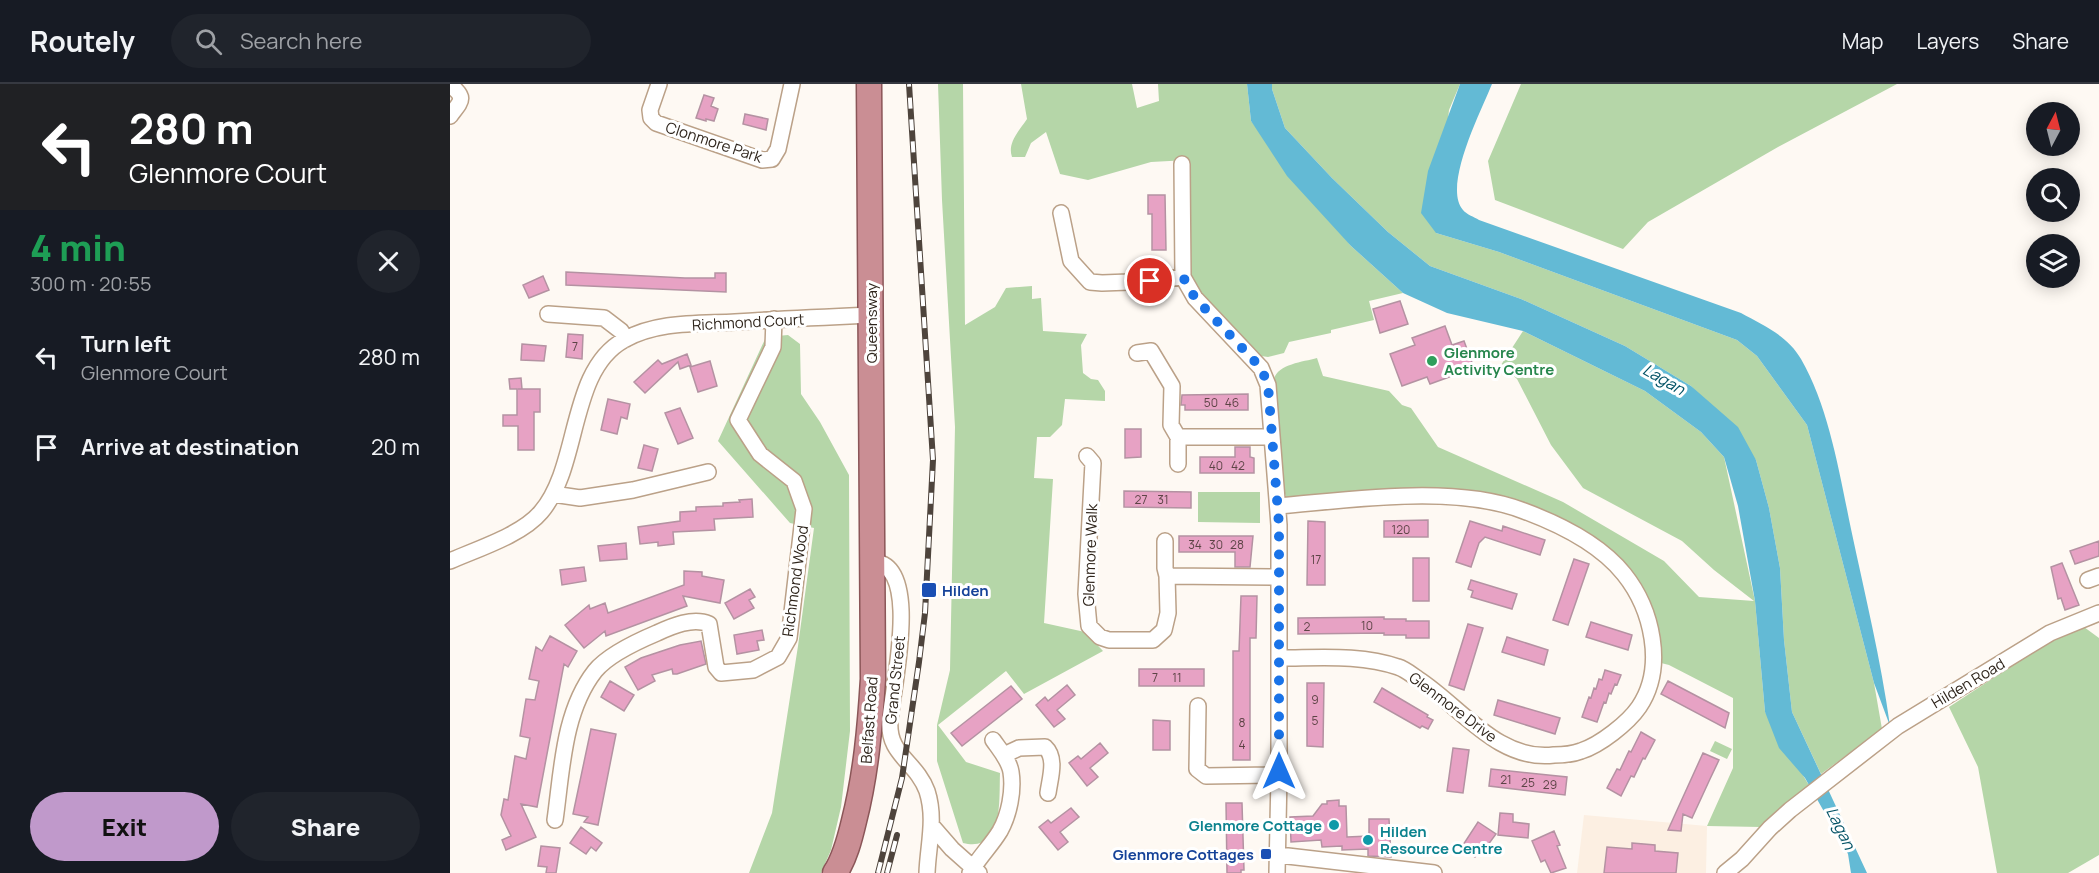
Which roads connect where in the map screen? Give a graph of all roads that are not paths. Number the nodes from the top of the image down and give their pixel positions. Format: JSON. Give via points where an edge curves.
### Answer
{"nodes":[{"id":1,"x":659,"y":84,"type":"edge"},
{"id":2,"x":792,"y":84,"type":"edge"},
{"id":3,"x":869,"y":84,"type":"edge"},
{"id":4,"x":450,"y":85,"type":"edge"},
{"id":5,"x":450,"y":116,"type":"edge"},
{"id":6,"x":1182,"y":164,"type":"dead end"},
{"id":7,"x":1061,"y":213,"type":"dead end"},
{"id":8,"x":1065,"y":232,"type":"junction"},
{"id":9,"x":1048,"y":234,"type":"dead end"},
{"id":10,"x":1183,"y":277,"type":"junction"},
{"id":11,"x":548,"y":314,"type":"dead end"},
{"id":12,"x":871,"y":315,"type":"junction"},
{"id":13,"x":774,"y":320,"type":"junction"},
{"id":14,"x":626,"y":339,"type":"junction"},
{"id":15,"x":1137,"y":353,"type":"dead end"},
{"id":16,"x":1178,"y":437,"type":"junction"},
{"id":17,"x":1271,"y":437,"type":"junction"},
{"id":18,"x":1087,"y":456,"type":"dead end"},
{"id":19,"x":1178,"y":464,"type":"dead end"},
{"id":20,"x":708,"y":472,"type":"dead end"},
{"id":21,"x":553,"y":494,"type":"junction"},
{"id":22,"x":1278,"y":506,"type":"junction"},
{"id":23,"x":1165,"y":541,"type":"dead end"},
{"id":24,"x":450,"y":561,"type":"edge"},
{"id":25,"x":872,"y":561,"type":"junction"},
{"id":26,"x":1167,"y":576,"type":"junction"},
{"id":27,"x":1279,"y":577,"type":"junction"},
{"id":28,"x":2099,"y":613,"type":"edge"},
{"id":29,"x":1280,"y":658,"type":"junction"},
{"id":30,"x":1197,"y":706,"type":"dead end"},
{"id":31,"x":993,"y":740,"type":"dead end"},
{"id":32,"x":1004,"y":755,"type":"junction"},
{"id":33,"x":1280,"y":775,"type":"junction"},
{"id":34,"x":1048,"y":793,"type":"dead end"},
{"id":35,"x":555,"y":820,"type":"dead end"},
{"id":36,"x":932,"y":826,"type":"junction"},
{"id":37,"x":1279,"y":855,"type":"junction"},
{"id":38,"x":974,"y":871,"type":"edge"},
{"id":39,"x":836,"y":873,"type":"edge"},
{"id":40,"x":927,"y":873,"type":"edge"},
{"id":41,"x":1277,"y":873,"type":"edge"},
{"id":42,"x":1434,"y":873,"type":"edge"},
{"id":43,"x":1725,"y":873,"type":"edge"}],
"edges":[{"from":1,"to":2,"type":"street","name":"Clonmore Park","via":[[650,110],[656,123],[762,160],[772,159],[778,149]]},
{"from":3,"to":12,"type":"highway","name":"Queensway"},
{"from":4,"to":5,"type":"street","via":[[458,91],[461,102]]},
{"from":6,"to":10,"type":"street"},
{"from":7,"to":8,"type":"street"},
{"from":8,"to":9,"type":"street"},
{"from":8,"to":10,"type":"street","via":[[1071,261],[1090,282]]},
{"from":10,"to":17,"type":"street","via":[[1195,298],[1261,368],[1268,385]]},
{"from":11,"to":14,"type":"street","via":[[604,318]]},
{"from":12,"to":13,"type":"street","name":"Richmond Court"},
{"from":12,"to":25,"type":"highway","name":"Queensway"},
{"from":13,"to":14,"type":"street","name":"Richmond Court","via":[[663,326]]},
{"from":13,"to":35,"type":"street","name":"Richmond Wood","via":[[773,347],[738,420],[760,454],[794,481],[804,509],[789,638],[778,657],[753,670],[721,673],[716,667],[709,624],[699,620],[628,645],[596,670],[576,705]]},
{"from":14,"to":21,"type":"street","name":"Richmond Court","via":[[604,356],[590,377]]},
{"from":15,"to":16,"type":"street","via":[[1151,351],[1172,386],[1172,425]]},
{"from":16,"to":17,"type":"street"},
{"from":16,"to":19,"type":"street"},
{"from":17,"to":22,"type":"street"},
{"from":18,"to":26,"type":"street","name":"Glenmore Walk","via":[[1093,463],[1086,594],[1089,626],[1109,640],[1153,640],[1164,630],[1168,613]]},
{"from":20,"to":21,"type":"street","via":[[580,498]]},
{"from":21,"to":24,"type":"street","name":"Richmond Court","via":[[541,513],[517,531]]},
{"from":22,"to":27,"type":"street"},
{"from":22,"to":29,"type":"street","name":"Glenmore Drive","via":[[1446,496],[1526,511],[1568,530],[1624,573],[1649,619],[1653,653],[1650,681],[1639,708],[1611,734],[1581,751],[1551,756],[1528,754],[1489,736],[1432,688],[1400,667],[1357,658]]},
{"from":23,"to":26,"type":"street"},
{"from":25,"to":36,"type":"street","name":"Grand Street","via":[[892,570],[900,592],[891,739],[920,776],[930,803]]},
{"from":25,"to":39,"type":"highway","name":"Belfast Road","via":[[873,679],[867,759],[850,835]]},
{"from":26,"to":27,"type":"street"},
{"from":27,"to":29,"type":"street"},
{"from":28,"to":43,"type":"street","name":"Hilden Road","via":[[2050,633],[1898,726],[1790,810]]},
{"from":29,"to":33,"type":"street"},
{"from":30,"to":33,"type":"street","via":[[1200,773]]},
{"from":31,"to":32,"type":"street"},
{"from":32,"to":34,"type":"street","via":[[1019,748],[1045,747],[1052,759]]},
{"from":32,"to":38,"type":"street","via":[[1011,772],[1010,803],[999,832]]},
{"from":33,"to":37,"type":"street"},
{"from":36,"to":38,"type":"street"},
{"from":36,"to":40,"type":"street","name":"Grand Street"},
{"from":37,"to":41,"type":"street"},
{"from":37,"to":42,"type":"street"}]}
